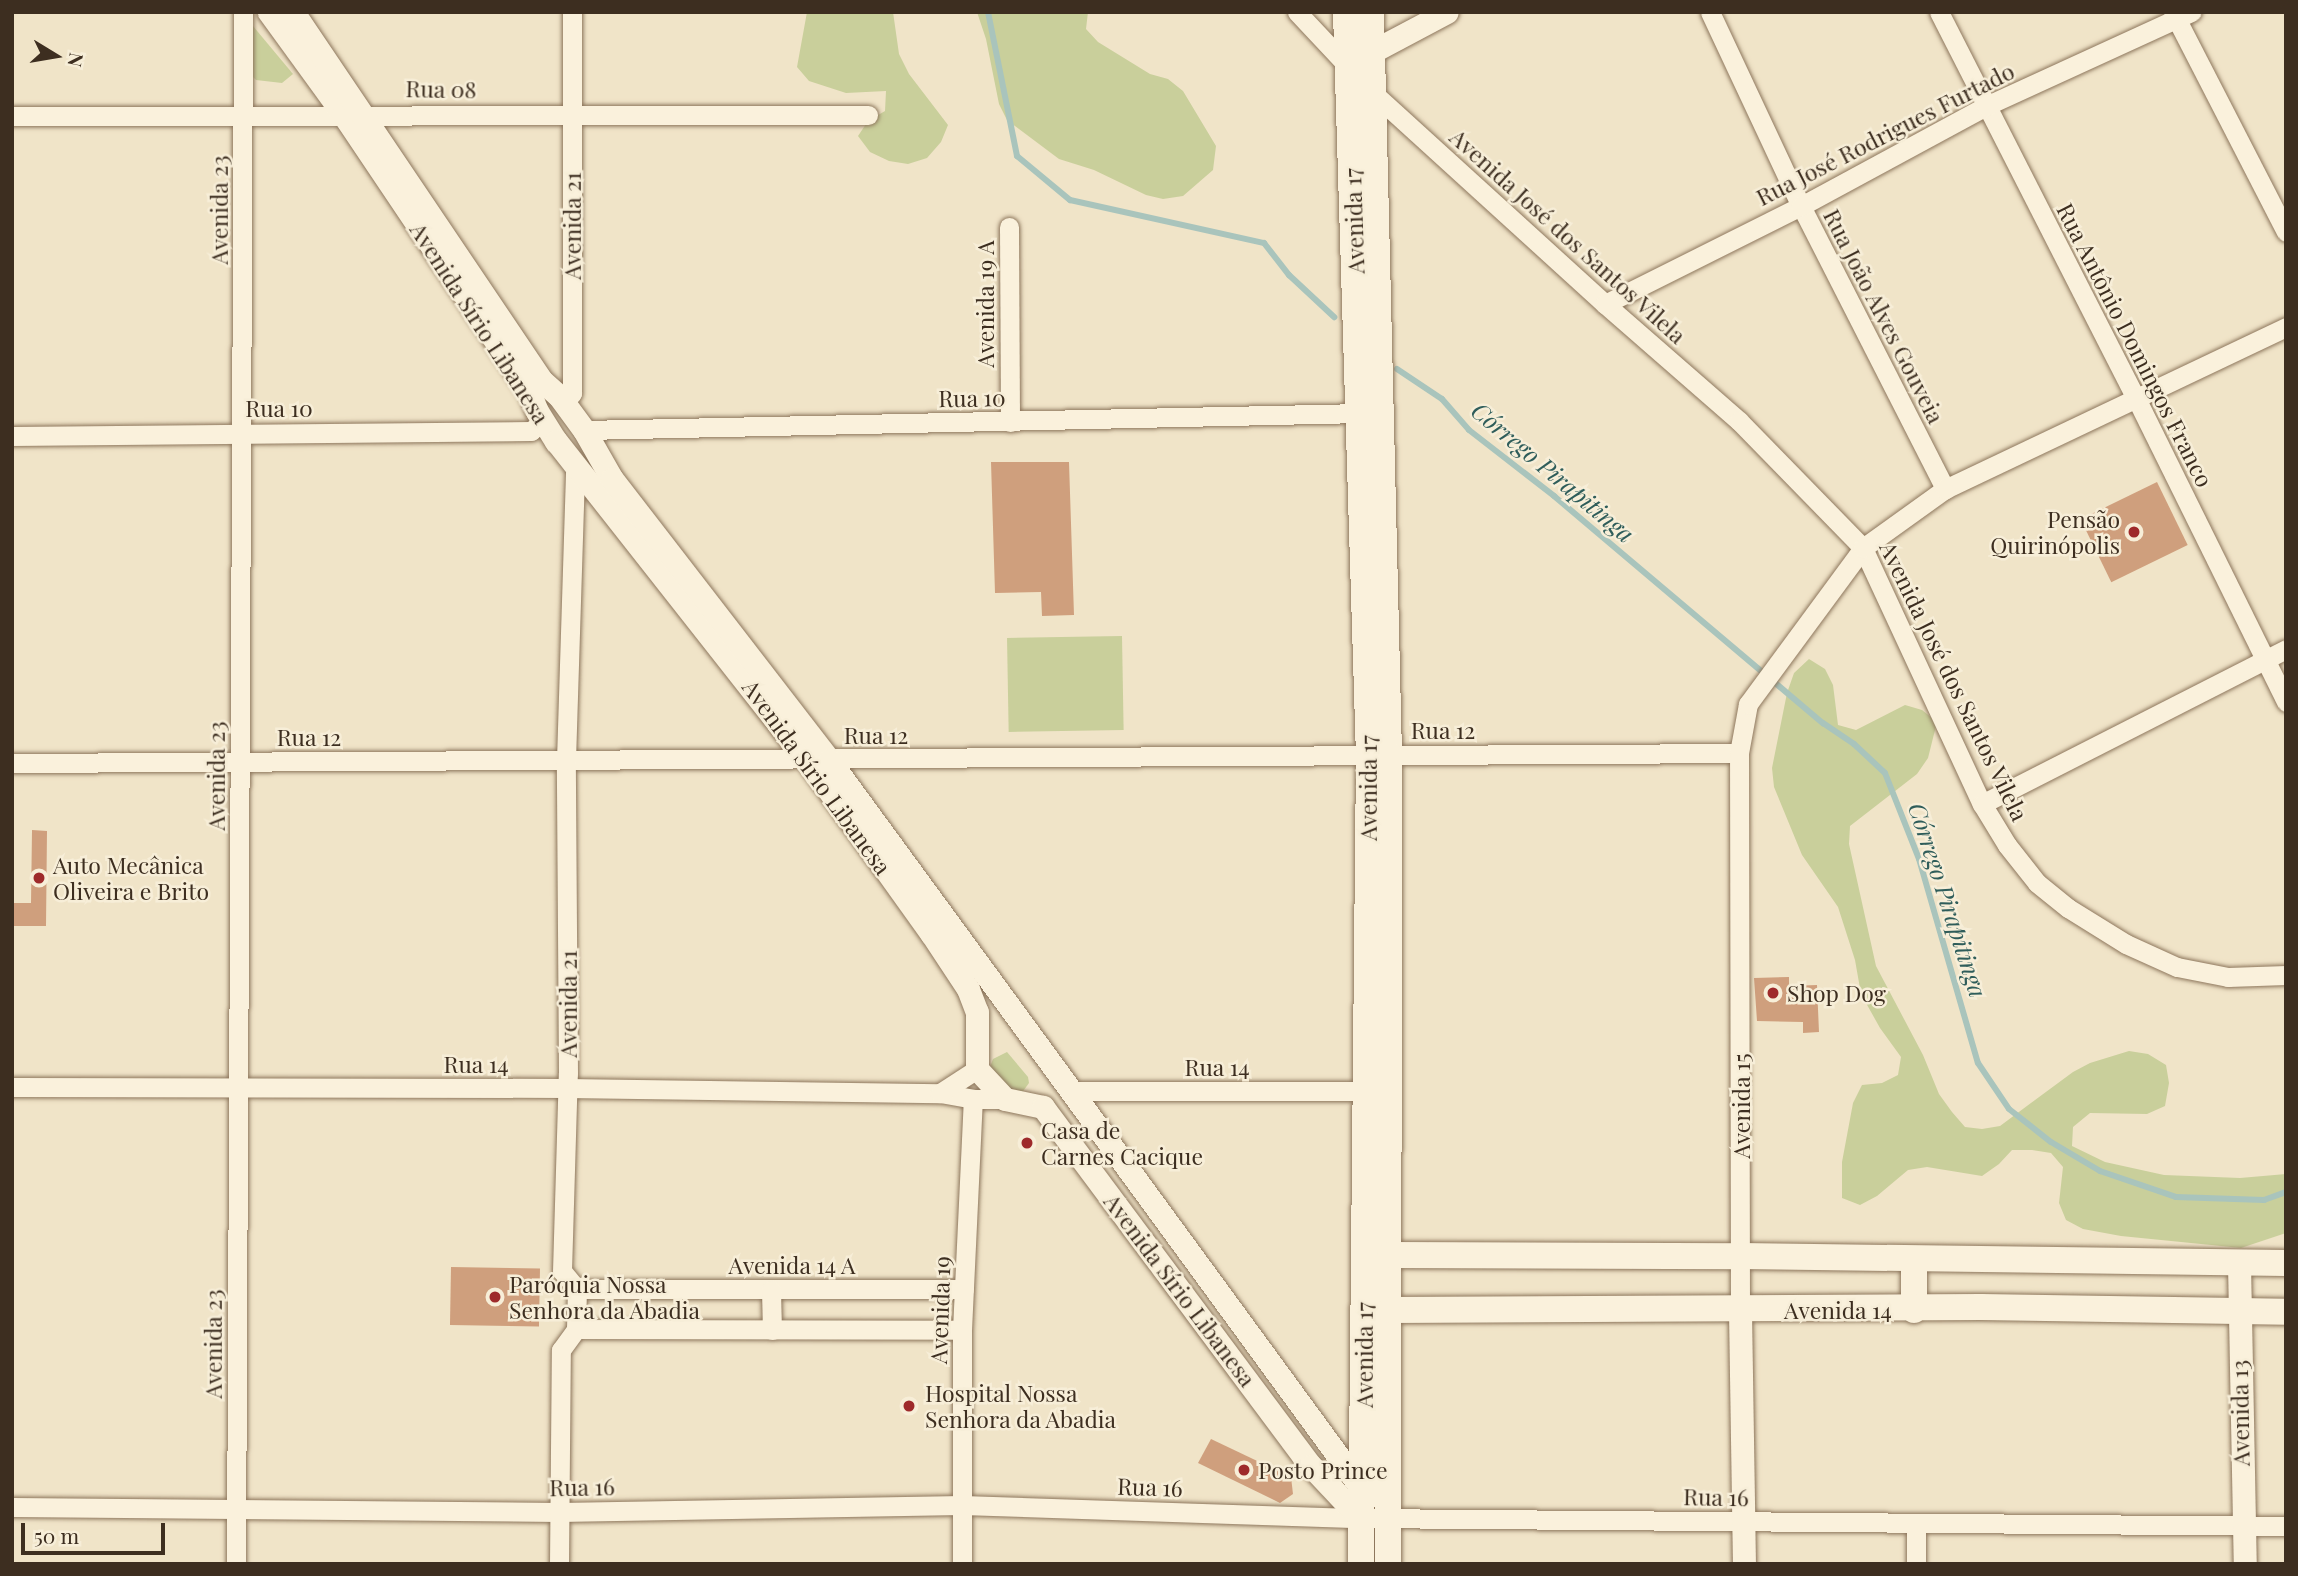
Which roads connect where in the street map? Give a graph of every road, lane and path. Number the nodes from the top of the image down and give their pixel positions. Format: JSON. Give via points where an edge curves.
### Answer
{"nodes":[{"id":1,"x":243,"y":12,"type":"edge"},
{"id":2,"x":269,"y":12,"type":"edge"},
{"id":3,"x":293,"y":12,"type":"edge"},
{"id":4,"x":572,"y":12,"type":"edge"},
{"id":5,"x":1297,"y":12,"type":"edge"},
{"id":6,"x":1346,"y":12,"type":"edge"},
{"id":7,"x":1371,"y":12,"type":"edge"},
{"id":8,"x":1447,"y":12,"type":"edge"},
{"id":9,"x":1710,"y":12,"type":"edge"},
{"id":10,"x":1939,"y":12,"type":"edge"},
{"id":11,"x":2181,"y":15,"type":"edge"},
{"id":12,"x":1371,"y":50,"type":"junction"},
{"id":13,"x":1349,"y":66,"type":"junction"},
{"id":14,"x":1372,"y":92,"type":"junction"},
{"id":15,"x":1986,"y":106,"type":"junction"},
{"id":16,"x":353,"y":114,"type":"junction"},
{"id":17,"x":571,"y":115,"type":"junction"},
{"id":18,"x":869,"y":115,"type":"dead end"},
{"id":19,"x":12,"y":116,"type":"edge"},
{"id":20,"x":244,"y":116,"type":"junction"},
{"id":21,"x":1801,"y":206,"type":"junction"},
{"id":22,"x":1009,"y":228,"type":"dead end"},
{"id":23,"x":2286,"y":232,"type":"edge"},
{"id":24,"x":1605,"y":304,"type":"junction"},
{"id":25,"x":2286,"y":327,"type":"edge"},
{"id":26,"x":2136,"y":398,"type":"junction"},
{"id":27,"x":564,"y":403,"type":"junction"},
{"id":28,"x":1369,"y":411,"type":"junction"},
{"id":29,"x":543,"y":421,"type":"junction"},
{"id":30,"x":1010,"y":422,"type":"junction"},
{"id":31,"x":584,"y":430,"type":"junction"},
{"id":32,"x":243,"y":433,"type":"junction"},
{"id":33,"x":12,"y":436,"type":"edge"},
{"id":34,"x":597,"y":452,"type":"junction"},
{"id":35,"x":575,"y":467,"type":"junction"},
{"id":36,"x":1945,"y":489,"type":"junction"},
{"id":37,"x":1863,"y":548,"type":"junction"},
{"id":38,"x":2286,"y":649,"type":"edge"},
{"id":39,"x":2265,"y":659,"type":"junction"},
{"id":40,"x":2286,"y":702,"type":"edge"},
{"id":41,"x":1739,"y":753,"type":"junction"},
{"id":42,"x":1379,"y":755,"type":"junction"},
{"id":43,"x":566,"y":760,"type":"junction"},
{"id":44,"x":818,"y":760,"type":"junction"},
{"id":45,"x":240,"y":762,"type":"junction"},
{"id":46,"x":12,"y":763,"type":"edge"},
{"id":47,"x":1982,"y":804,"type":"junction"},
{"id":48,"x":2286,"y":975,"type":"edge"},
{"id":49,"x":1017,"y":1019,"type":"junction"},
{"id":50,"x":978,"y":1032,"type":"junction"},
{"id":51,"x":977,"y":1069,"type":"junction"},
{"id":52,"x":12,"y":1087,"type":"edge"},
{"id":53,"x":566,"y":1088,"type":"junction"},
{"id":54,"x":239,"y":1089,"type":"junction"},
{"id":55,"x":1069,"y":1091,"type":"junction"},
{"id":56,"x":1366,"y":1091,"type":"junction"},
{"id":57,"x":940,"y":1093,"type":"junction"},
{"id":58,"x":973,"y":1099,"type":"junction"},
{"id":59,"x":1005,"y":1099,"type":"junction"},
{"id":60,"x":1043,"y":1107,"type":"junction"},
{"id":61,"x":1390,"y":1255,"type":"junction"},
{"id":62,"x":1741,"y":1256,"type":"junction"},
{"id":63,"x":1914,"y":1259,"type":"junction"},
{"id":64,"x":2239,"y":1263,"type":"junction"},
{"id":65,"x":2286,"y":1263,"type":"edge"},
{"id":66,"x":577,"y":1289,"type":"junction"},
{"id":67,"x":964,"y":1289,"type":"junction"},
{"id":68,"x":771,"y":1290,"type":"junction"},
{"id":69,"x":1390,"y":1310,"type":"junction"},
{"id":70,"x":1914,"y":1310,"type":"junction"},
{"id":71,"x":1740,"y":1311,"type":"junction"},
{"id":72,"x":2238,"y":1311,"type":"junction"},
{"id":73,"x":2286,"y":1312,"type":"edge"},
{"id":74,"x":576,"y":1329,"type":"junction"},
{"id":75,"x":772,"y":1330,"type":"junction"},
{"id":76,"x":962,"y":1330,"type":"junction"},
{"id":77,"x":1363,"y":1492,"type":"junction"},
{"id":78,"x":962,"y":1505,"type":"junction"},
{"id":79,"x":12,"y":1507,"type":"edge"},
{"id":80,"x":237,"y":1509,"type":"junction"},
{"id":81,"x":559,"y":1512,"type":"junction"},
{"id":82,"x":1360,"y":1518,"type":"junction"},
{"id":83,"x":1388,"y":1518,"type":"junction"},
{"id":84,"x":1745,"y":1522,"type":"junction"},
{"id":85,"x":1916,"y":1523,"type":"junction"},
{"id":86,"x":2243,"y":1526,"type":"junction"},
{"id":87,"x":2286,"y":1526,"type":"edge"},
{"id":88,"x":236,"y":1564,"type":"edge"},
{"id":89,"x":559,"y":1564,"type":"edge"},
{"id":90,"x":962,"y":1564,"type":"edge"},
{"id":91,"x":1361,"y":1564,"type":"edge"},
{"id":92,"x":1388,"y":1564,"type":"edge"},
{"id":93,"x":1744,"y":1564,"type":"edge"},
{"id":94,"x":1916,"y":1564,"type":"edge"},
{"id":95,"x":2245,"y":1564,"type":"edge"}],
"edges":[{"from":1,"to":20,"type":"street","name":"Avenida 23"},
{"from":2,"to":16,"type":"street","name":"Avenida Sírio Libanesa"},
{"from":3,"to":16,"type":"street","name":"Avenida Sírio Libanesa"},
{"from":4,"to":17,"type":"street","name":"Avenida 21"},
{"from":5,"to":13,"type":"street","name":"Avenida José dos Santos Vilela"},
{"from":6,"to":13,"type":"main road","name":"Avenida 17"},
{"from":7,"to":12,"type":"main road","name":"Avenida 17"},
{"from":8,"to":12,"type":"street"},
{"from":9,"to":21,"type":"street","name":"Rua João Alves Gouveia"},
{"from":10,"to":15,"type":"street","name":"Rua Antônio Domingos Franco"},
{"from":11,"to":15,"type":"street","name":"Rua José Rodrigues Furtado"},
{"from":11,"to":23,"type":"street"},
{"from":12,"to":13,"type":"street"},
{"from":12,"to":14,"type":"main road","name":"Avenida 17"},
{"from":13,"to":14,"type":"street","name":"Avenida José dos Santos Vilela"},
{"from":13,"to":28,"type":"main road","name":"Avenida 17"},
{"from":14,"to":24,"type":"street","name":"Avenida José dos Santos Vilela"},
{"from":14,"to":28,"type":"main road","name":"Avenida 17"},
{"from":15,"to":21,"type":"street","name":"Rua José Rodrigues Furtado"},
{"from":15,"to":26,"type":"street","name":"Rua Antônio Domingos Franco"},
{"from":16,"to":17,"type":"street","name":"Rua 08"},
{"from":16,"to":20,"type":"street","name":"Rua 08"},
{"from":16,"to":27,"type":"street","name":"Avenida Sírio Libanesa","via":[[541,380]]},
{"from":16,"to":29,"type":"street","name":"Avenida Sírio Libanesa","via":[[528,389]]},
{"from":17,"to":18,"type":"street","name":"Rua 08"},
{"from":17,"to":27,"type":"street","name":"Avenida 21","via":[[572,393]]},
{"from":19,"to":20,"type":"street","name":"Rua 08"},
{"from":20,"to":32,"type":"street","name":"Avenida 23"},
{"from":21,"to":24,"type":"street","name":"Rua José Rodrigues Furtado"},
{"from":21,"to":36,"type":"street","name":"Rua João Alves Gouveia"},
{"from":22,"to":30,"type":"street","name":"Avenida 19 A"},
{"from":24,"to":37,"type":"street","name":"Avenida José dos Santos Vilela","via":[[1739,421]]},
{"from":25,"to":26,"type":"street","name":"Avenida 15"},
{"from":26,"to":36,"type":"street","name":"Avenida 15"},
{"from":26,"to":39,"type":"street","name":"Rua Antônio Domingos Franco"},
{"from":27,"to":29,"type":"street","via":[[548,405]]},
{"from":27,"to":31,"type":"street","name":"Avenida Sírio Libanesa"},
{"from":28,"to":30,"type":"street","name":"Rua 10"},
{"from":28,"to":42,"type":"main road","name":"Avenida 17"},
{"from":29,"to":32,"type":"street","name":"Rua 10","via":[[531,431]]},
{"from":29,"to":35,"type":"street","name":"Avenida Sírio Libanesa"},
{"from":30,"to":31,"type":"street","name":"Rua 10"},
{"from":31,"to":34,"type":"street","name":"Avenida Sírio Libanesa"},
{"from":32,"to":33,"type":"street","name":"Rua 10"},
{"from":32,"to":45,"type":"street","name":"Avenida 23"},
{"from":34,"to":35,"type":"street","via":[[591,466]]},
{"from":34,"to":44,"type":"street","name":"Avenida Sírio Libanesa","via":[[612,479]]},
{"from":35,"to":43,"type":"street","name":"Avenida 21"},
{"from":35,"to":44,"type":"street","name":"Avenida Sírio Libanesa"},
{"from":36,"to":37,"type":"street","name":"Avenida 15"},
{"from":37,"to":41,"type":"street","name":"Avenida 15","via":[[1755,692],[1744,717]]},
{"from":37,"to":47,"type":"street","name":"Avenida José dos Santos Vilela"},
{"from":38,"to":39,"type":"street"},
{"from":39,"to":40,"type":"street","name":"Rua Antônio Domingos Franco"},
{"from":39,"to":47,"type":"street"},
{"from":41,"to":42,"type":"street","name":"Rua 12"},
{"from":41,"to":62,"type":"street","name":"Avenida 15"},
{"from":42,"to":44,"type":"street","name":"Rua 12"},
{"from":42,"to":56,"type":"main road","name":"Avenida 17"},
{"from":42,"to":61,"type":"main road","name":"Avenida 17"},
{"from":43,"to":44,"type":"street","name":"Rua 12"},
{"from":43,"to":45,"type":"street","name":"Rua 12"},
{"from":43,"to":53,"type":"street","name":"Avenida 21"},
{"from":44,"to":49,"type":"street","name":"Avenida Sírio Libanesa"},
{"from":44,"to":50,"type":"street","name":"Avenida Sírio Libanesa","via":[[968,989],[977,1012]]},
{"from":45,"to":46,"type":"street","name":"Rua 12"},
{"from":45,"to":54,"type":"street","name":"Avenida 23"},
{"from":47,"to":48,"type":"street","name":"Avenida José dos Santos Vilela","via":[[2037,883],[2126,944],[2177,967],[2228,977]]},
{"from":49,"to":50,"type":"street","via":[[999,1013],[985,1020]]},
{"from":49,"to":55,"type":"street","name":"Avenida Sírio Libanesa"},
{"from":50,"to":51,"type":"street","name":"Avenida Sírio Libanesa"},
{"from":51,"to":57,"type":"street"},
{"from":51,"to":59,"type":"street"},
{"from":52,"to":54,"type":"street","name":"Rua 14"},
{"from":53,"to":54,"type":"street","name":"Rua 14"},
{"from":53,"to":57,"type":"street","name":"Rua 14"},
{"from":53,"to":66,"type":"street","name":"Avenida 21","via":[[562,1270]]},
{"from":54,"to":80,"type":"street","name":"Avenida 23"},
{"from":55,"to":56,"type":"street","name":"Rua 14"},
{"from":55,"to":60,"type":"street","via":[[1063,1103]]},
{"from":55,"to":77,"type":"street","name":"Avenida Sírio Libanesa"},
{"from":56,"to":77,"type":"main road","name":"Avenida 17"},
{"from":57,"to":58,"type":"street","name":"Rua 14"},
{"from":58,"to":59,"type":"street","name":"Rua 14"},
{"from":58,"to":67,"type":"street","name":"Avenida 19"},
{"from":59,"to":60,"type":"street"},
{"from":60,"to":82,"type":"street","name":"Avenida Sírio Libanesa","via":[[1311,1466]]},
{"from":61,"to":62,"type":"main road"},
{"from":61,"to":69,"type":"main road","name":"Avenida 17"},
{"from":62,"to":63,"type":"main road"},
{"from":62,"to":71,"type":"street","name":"Avenida 15"},
{"from":63,"to":64,"type":"main road"},
{"from":63,"to":70,"type":"main road"},
{"from":64,"to":65,"type":"main road"},
{"from":64,"to":72,"type":"street","name":"Avenida 13"},
{"from":66,"to":68,"type":"street","name":"Avenida 14 A"},
{"from":66,"to":74,"type":"street","name":"Avenida 21"},
{"from":67,"to":68,"type":"street","name":"Avenida 14 A"},
{"from":67,"to":76,"type":"street","name":"Avenida 19"},
{"from":68,"to":75,"type":"street"},
{"from":69,"to":71,"type":"main road","name":"Avenida 14"},
{"from":69,"to":83,"type":"main road","name":"Avenida 17"},
{"from":70,"to":71,"type":"main road","name":"Avenida 14"},
{"from":70,"to":72,"type":"main road","name":"Avenida 14"},
{"from":71,"to":84,"type":"street","name":"Avenida 15"},
{"from":72,"to":73,"type":"main road","name":"Avenida 14"},
{"from":72,"to":86,"type":"street","name":"Avenida 13"},
{"from":74,"to":75,"type":"street"},
{"from":74,"to":81,"type":"street","name":"Avenida 21","via":[[561,1350]]},
{"from":75,"to":76,"type":"street"},
{"from":76,"to":78,"type":"street","name":"Avenida 19"},
{"from":77,"to":82,"type":"main road","name":"Avenida 17"},
{"from":77,"to":83,"type":"street","name":"Avenida Sírio Libanesa"},
{"from":78,"to":81,"type":"street","name":"Rua 16"},
{"from":78,"to":82,"type":"street","name":"Rua 16"},
{"from":78,"to":90,"type":"street","name":"Avenida 19"},
{"from":79,"to":80,"type":"street","name":"Rua 16"},
{"from":80,"to":81,"type":"street","name":"Rua 16"},
{"from":80,"to":88,"type":"street","name":"Avenida 23"},
{"from":81,"to":89,"type":"street","name":"Avenida 21"},
{"from":82,"to":83,"type":"street","name":"Rua 16"},
{"from":82,"to":91,"type":"main road","name":"Avenida 17"},
{"from":83,"to":84,"type":"street","name":"Rua 16"},
{"from":83,"to":92,"type":"main road","name":"Avenida 17"},
{"from":84,"to":85,"type":"street","name":"Rua 16"},
{"from":84,"to":93,"type":"street","name":"Avenida 15"},
{"from":85,"to":86,"type":"street","name":"Rua 16"},
{"from":85,"to":94,"type":"street"},
{"from":86,"to":87,"type":"street","name":"Rua 16"},
{"from":86,"to":95,"type":"street","name":"Avenida 13"}]}
